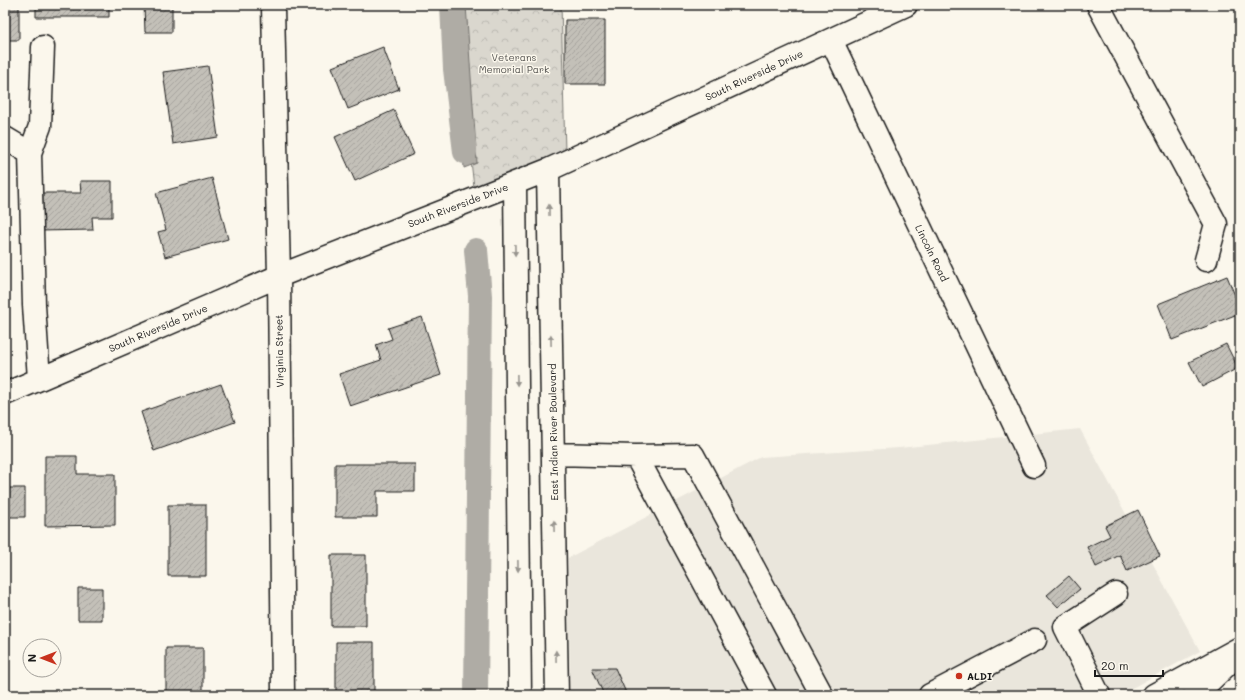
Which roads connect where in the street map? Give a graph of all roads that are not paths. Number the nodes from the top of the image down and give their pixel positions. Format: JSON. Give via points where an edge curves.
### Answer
{"nodes":[{"id":1,"x":906,"y":5,"type":"edge"},
{"id":2,"x":1098,"y":5,"type":"edge"},
{"id":3,"x":273,"y":7,"type":"dead end"},
{"id":4,"x":831,"y":40,"type":"junction"},
{"id":5,"x":43,"y":47,"type":"dead end"},
{"id":6,"x":5,"y":138,"type":"edge"},
{"id":7,"x":30,"y":153,"type":"junction"},
{"id":8,"x":548,"y":170,"type":"junction"},
{"id":9,"x":515,"y":183,"type":"junction"},
{"id":10,"x":1206,"y":260,"type":"dead end"},
{"id":11,"x":279,"y":276,"type":"junction"},
{"id":12,"x":39,"y":379,"type":"junction"},
{"id":13,"x":5,"y":394,"type":"edge"},
{"id":14,"x":553,"y":454,"type":"junction"},
{"id":15,"x":636,"y":456,"type":"junction"},
{"id":16,"x":1034,"y":466,"type":"dead end"},
{"id":17,"x":1116,"y":594,"type":"dead end"},
{"id":18,"x":1035,"y":640,"type":"dead end"},
{"id":19,"x":1240,"y":648,"type":"edge"},
{"id":20,"x":1240,"y":652,"type":"edge"},
{"id":21,"x":283,"y":695,"type":"edge"},
{"id":22,"x":520,"y":695,"type":"edge"},
{"id":23,"x":557,"y":695,"type":"edge"},
{"id":24,"x":765,"y":695,"type":"edge"},
{"id":25,"x":822,"y":695,"type":"edge"},
{"id":26,"x":930,"y":695,"type":"edge"},
{"id":27,"x":1099,"y":695,"type":"edge"},
{"id":28,"x":1154,"y":695,"type":"edge"},
{"id":29,"x":1195,"y":695,"type":"edge"}],
"edges":[{"from":1,"to":4,"type":"street","name":"South Riverside Drive"},
{"from":2,"to":10,"type":"street","via":[[1216,224]]},
{"from":3,"to":11,"type":"street","name":"Virginia Street"},
{"from":4,"to":8,"type":"street","name":"South Riverside Drive"},
{"from":4,"to":16,"type":"street","name":"Lincoln Road"},
{"from":5,"to":7,"type":"street","via":[[40,126]]},
{"from":6,"to":7,"type":"street"},
{"from":7,"to":12,"type":"street","via":[[34,305]]},
{"from":8,"to":9,"type":"street","name":"South Riverside Drive"},
{"from":14,"to":8,"type":"street","name":"East Indian River Boulevard","one_way":true},
{"from":9,"to":11,"type":"street","name":"South Riverside Drive"},
{"from":9,"to":22,"type":"street","one_way":true},
{"from":11,"to":12,"type":"street","name":"South Riverside Drive"},
{"from":11,"to":21,"type":"street","name":"Virginia Street"},
{"from":12,"to":13,"type":"street","name":"South Riverside Drive"},
{"from":14,"to":15,"type":"street"},
{"from":23,"to":14,"type":"street","name":"East Indian River Boulevard","one_way":true},
{"from":15,"to":24,"type":"street"},
{"from":15,"to":25,"type":"street","via":[[693,455]]},
{"from":17,"to":27,"type":"street","via":[[1065,627]]},
{"from":18,"to":26,"type":"street"},
{"from":19,"to":28,"type":"street"},
{"from":20,"to":29,"type":"street"}]}
